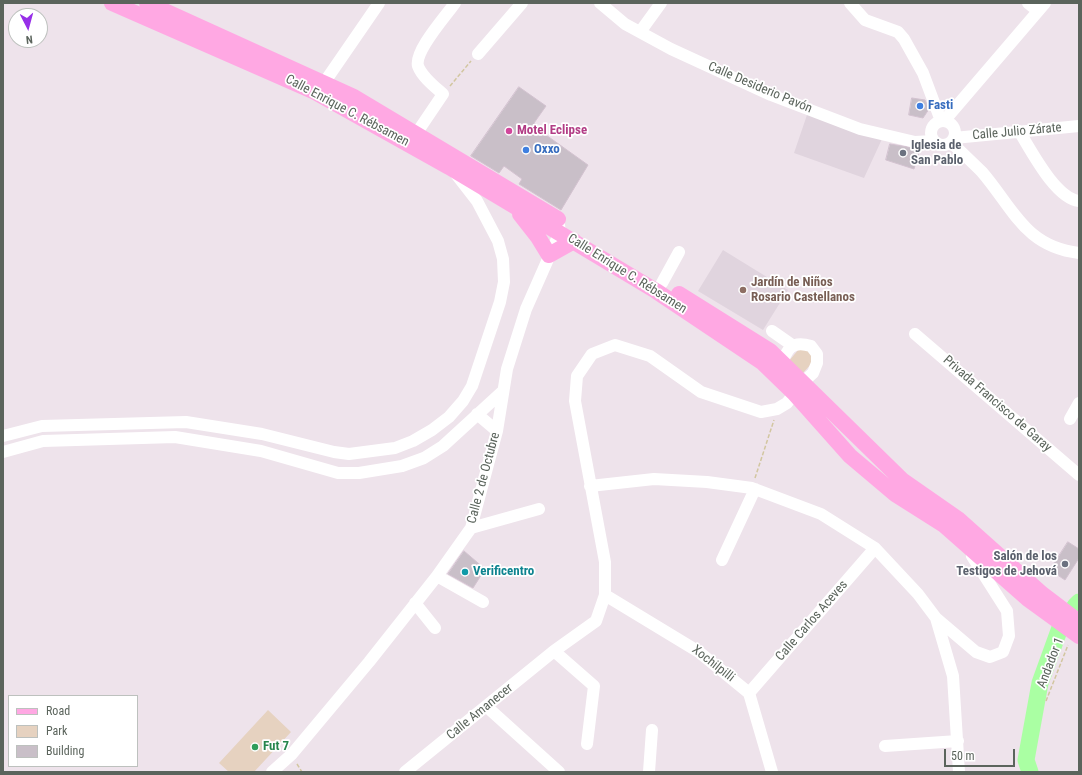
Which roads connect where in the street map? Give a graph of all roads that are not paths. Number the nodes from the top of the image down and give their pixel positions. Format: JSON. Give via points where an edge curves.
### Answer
{"nodes":[{"id":1,"x":112,"y":3,"type":"edge"},
{"id":2,"x":147,"y":3,"type":"edge"},
{"id":3,"x":379,"y":3,"type":"edge"},
{"id":4,"x":455,"y":3,"type":"edge"},
{"id":5,"x":522,"y":3,"type":"edge"},
{"id":6,"x":600,"y":3,"type":"edge"},
{"id":7,"x":660,"y":3,"type":"edge"},
{"id":8,"x":850,"y":3,"type":"edge"},
{"id":9,"x":1028,"y":3,"type":"edge"},
{"id":10,"x":1041,"y":7,"type":"edge"},
{"id":11,"x":640,"y":32,"type":"junction"},
{"id":12,"x":478,"y":54,"type":"road end"},
{"id":13,"x":324,"y":83,"type":"junction"},
{"id":14,"x":943,"y":121,"type":"junction"},
{"id":15,"x":1079,"y":126,"type":"edge"},
{"id":16,"x":1019,"y":131,"type":"junction"},
{"id":17,"x":416,"y":134,"type":"junction"},
{"id":18,"x":953,"y":140,"type":"junction"},
{"id":19,"x":933,"y":141,"type":"junction"},
{"id":20,"x":449,"y":167,"type":"junction"},
{"id":21,"x":1079,"y":201,"type":"edge"},
{"id":22,"x":509,"y":203,"type":"junction"},
{"id":23,"x":559,"y":226,"type":"junction"},
{"id":24,"x":574,"y":241,"type":"junction"},
{"id":25,"x":679,"y":252,"type":"dead end"},
{"id":26,"x":1079,"y":252,"type":"edge"},
{"id":27,"x":549,"y":255,"type":"junction"},
{"id":28,"x":662,"y":283,"type":"junction"},
{"id":29,"x":772,"y":331,"type":"dead end"},
{"id":30,"x":915,"y":334,"type":"dead end"},
{"id":31,"x":792,"y":345,"type":"junction"},
{"id":32,"x":779,"y":368,"type":"junction"},
{"id":33,"x":799,"y":387,"type":"junction"},
{"id":34,"x":502,"y":392,"type":"junction"},
{"id":35,"x":1079,"y":403,"type":"edge"},
{"id":36,"x":477,"y":414,"type":"junction"},
{"id":37,"x":1070,"y":419,"type":"dead end"},
{"id":38,"x":204,"y":424,"type":"junction"},
{"id":39,"x":497,"y":431,"type":"junction"},
{"id":40,"x":3,"y":436,"type":"edge"},
{"id":41,"x":202,"y":440,"type":"junction"},
{"id":42,"x":3,"y":452,"type":"edge"},
{"id":43,"x":1079,"y":475,"type":"edge"},
{"id":44,"x":590,"y":486,"type":"junction"},
{"id":45,"x":753,"y":489,"type":"junction"},
{"id":46,"x":539,"y":509,"type":"dead end"},
{"id":47,"x":471,"y":528,"type":"junction"},
{"id":48,"x":875,"y":548,"type":"junction"},
{"id":49,"x":974,"y":555,"type":"junction"},
{"id":50,"x":722,"y":560,"type":"dead end"},
{"id":51,"x":437,"y":576,"type":"junction"},
{"id":52,"x":605,"y":595,"type":"junction"},
{"id":53,"x":482,"y":602,"type":"dead end"},
{"id":54,"x":415,"y":603,"type":"junction"},
{"id":55,"x":936,"y":618,"type":"junction"},
{"id":56,"x":435,"y":628,"type":"dead end"},
{"id":57,"x":1077,"y":630,"type":"edge"},
{"id":58,"x":554,"y":651,"type":"junction"},
{"id":59,"x":749,"y":693,"type":"junction"},
{"id":60,"x":487,"y":707,"type":"junction"},
{"id":61,"x":652,"y":730,"type":"dead end"},
{"id":62,"x":958,"y":741,"type":"junction"},
{"id":63,"x":587,"y":744,"type":"dead end"},
{"id":64,"x":885,"y":746,"type":"dead end"},
{"id":65,"x":272,"y":772,"type":"edge"},
{"id":66,"x":404,"y":772,"type":"edge"},
{"id":67,"x":559,"y":772,"type":"edge"},
{"id":68,"x":650,"y":772,"type":"edge"},
{"id":69,"x":772,"y":772,"type":"edge"},
{"id":70,"x":959,"y":772,"type":"edge"}],
"edges":[{"from":1,"to":20,"type":"main road","name":"Calle Enrique C. Rébsamen","via":[[315,92]]},
{"from":2,"to":13,"type":"main road","name":"Calle Enrique C. Rébsamen"},
{"from":3,"to":13,"type":"street"},
{"from":4,"to":17,"type":"street","via":[[418,58],[420,71],[443,94]]},
{"from":5,"to":12,"type":"street"},
{"from":6,"to":11,"type":"street","name":"Calle Desiderio Pavón","via":[[625,24]]},
{"from":7,"to":11,"type":"street"},
{"from":8,"to":14,"type":"street","via":[[865,20],[898,32],[904,39],[923,73]]},
{"from":9,"to":10,"type":"street"},
{"from":10,"to":14,"type":"street"},
{"from":11,"to":19,"type":"street","name":"Calle Desiderio Pavón","via":[[771,95],[860,129],[915,142]]},
{"from":13,"to":17,"type":"main road","name":"Calle Enrique C. Rébsamen","via":[[377,110]]},
{"from":14,"to":18,"type":"street","via":[[953,126]]},
{"from":14,"to":19,"type":"street","via":[[935,123],[931,128],[930,135]]},
{"from":15,"to":16,"type":"street","name":"Calle Julio Zárate"},
{"from":16,"to":18,"type":"street","name":"Calle Julio Zárate"},
{"from":16,"to":21,"type":"street","via":[[1054,184],[1064,195]]},
{"from":17,"to":23,"type":"main road","name":"Calle Enrique C. Rébsamen"},
{"from":18,"to":19,"type":"street","via":[[945,145],[938,145]]},
{"from":18,"to":26,"type":"street","via":[[982,172],[1024,228],[1052,247]]},
{"from":20,"to":22,"type":"main road","name":"Calle Enrique C. Rébsamen"},
{"from":20,"to":38,"type":"street","via":[[477,201],[498,241],[503,259],[504,282],[479,370],[463,401],[449,417],[432,430],[396,448],[349,454]]},
{"from":22,"to":23,"type":"main road","name":"Calle Enrique C. Rébsamen"},
{"from":22,"to":27,"type":"main road","via":[[529,225]]},
{"from":23,"to":24,"type":"main road","name":"Calle Enrique C. Rébsamen"},
{"from":23,"to":27,"type":"street","name":"Calle 2 de Octubre"},
{"from":23,"to":28,"type":"main road","name":"Calle Enrique C. Rébsamen"},
{"from":24,"to":27,"type":"main road"},
{"from":24,"to":32,"type":"main road","name":"Calle Enrique C. Rébsamen","via":[[656,291],[762,362]]},
{"from":25,"to":28,"type":"street"},
{"from":27,"to":34,"type":"street","name":"Calle 2 de Octubre","via":[[526,309]]},
{"from":28,"to":32,"type":"main road","name":"Calle Enrique C. Rébsamen","via":[[770,351]]},
{"from":29,"to":31,"type":"street"},
{"from":30,"to":43,"type":"street","name":"Privada Francisco de Garay"},
{"from":31,"to":32,"type":"street","via":[[786,351]]},
{"from":31,"to":33,"type":"street","via":[[801,342],[811,346],[817,354],[813,373]]},
{"from":32,"to":33,"type":"main road","name":"Calle Enrique C. Rébsamen"},
{"from":33,"to":44,"type":"street","name":"Calle Amanecer","via":[[787,403],[777,409],[760,412],[701,392],[650,356],[614,345],[592,354],[577,376],[575,401]]},
{"from":33,"to":49,"type":"main road","name":"Calle Enrique C. Rébsamen","via":[[850,456],[895,494],[944,525]]},
{"from":33,"to":57,"type":"main road","name":"Calle Enrique C. Rébsamen","via":[[902,480],[958,519],[1042,594]]},
{"from":34,"to":36,"type":"street"},
{"from":34,"to":39,"type":"street","name":"Calle 2 de Octubre"},
{"from":35,"to":37,"type":"street"},
{"from":36,"to":39,"type":"street"},
{"from":36,"to":41,"type":"street","via":[[443,446],[424,458],[402,466],[359,473],[338,473],[261,451]]},
{"from":38,"to":40,"type":"street","via":[[186,422],[42,426]]},
{"from":38,"to":41,"type":"street"},
{"from":39,"to":47,"type":"street","name":"Calle 2 de Octubre"},
{"from":41,"to":42,"type":"street","via":[[175,437],[43,441]]},
{"from":44,"to":45,"type":"street","via":[[654,479],[707,482]]},
{"from":44,"to":52,"type":"street","name":"Calle Amanecer","via":[[605,562]]},
{"from":45,"to":48,"type":"street","via":[[821,514]]},
{"from":45,"to":50,"type":"street"},
{"from":46,"to":47,"type":"street"},
{"from":47,"to":51,"type":"street","name":"Calle 2 de Octubre"},
{"from":48,"to":55,"type":"street","via":[[918,594]]},
{"from":48,"to":59,"type":"street","name":"Calle Carlos Aceves"},
{"from":49,"to":55,"type":"street","via":[[1007,611],[1009,636],[1003,652],[990,657],[976,652]]},
{"from":49,"to":57,"type":"main road","name":"Calle Enrique C. Rébsamen","via":[[1028,599]]},
{"from":51,"to":53,"type":"street"},
{"from":51,"to":54,"type":"street","name":"Calle 2 de Octubre"},
{"from":52,"to":58,"type":"street","name":"Calle Amanecer","via":[[596,621]]},
{"from":52,"to":59,"type":"street","name":"Xochilpilli","via":[[700,652]]},
{"from":54,"to":56,"type":"street"},
{"from":54,"to":65,"type":"street","name":"Calle 2 de Octubre","via":[[292,754]]},
{"from":55,"to":62,"type":"street","via":[[953,676]]},
{"from":58,"to":60,"type":"street","name":"Calle Amanecer"},
{"from":58,"to":63,"type":"street","via":[[594,686]]},
{"from":59,"to":69,"type":"street"},
{"from":60,"to":66,"type":"street","name":"Calle Amanecer"},
{"from":60,"to":67,"type":"street"},
{"from":61,"to":68,"type":"street"},
{"from":62,"to":64,"type":"street"},
{"from":62,"to":70,"type":"street"}]}
